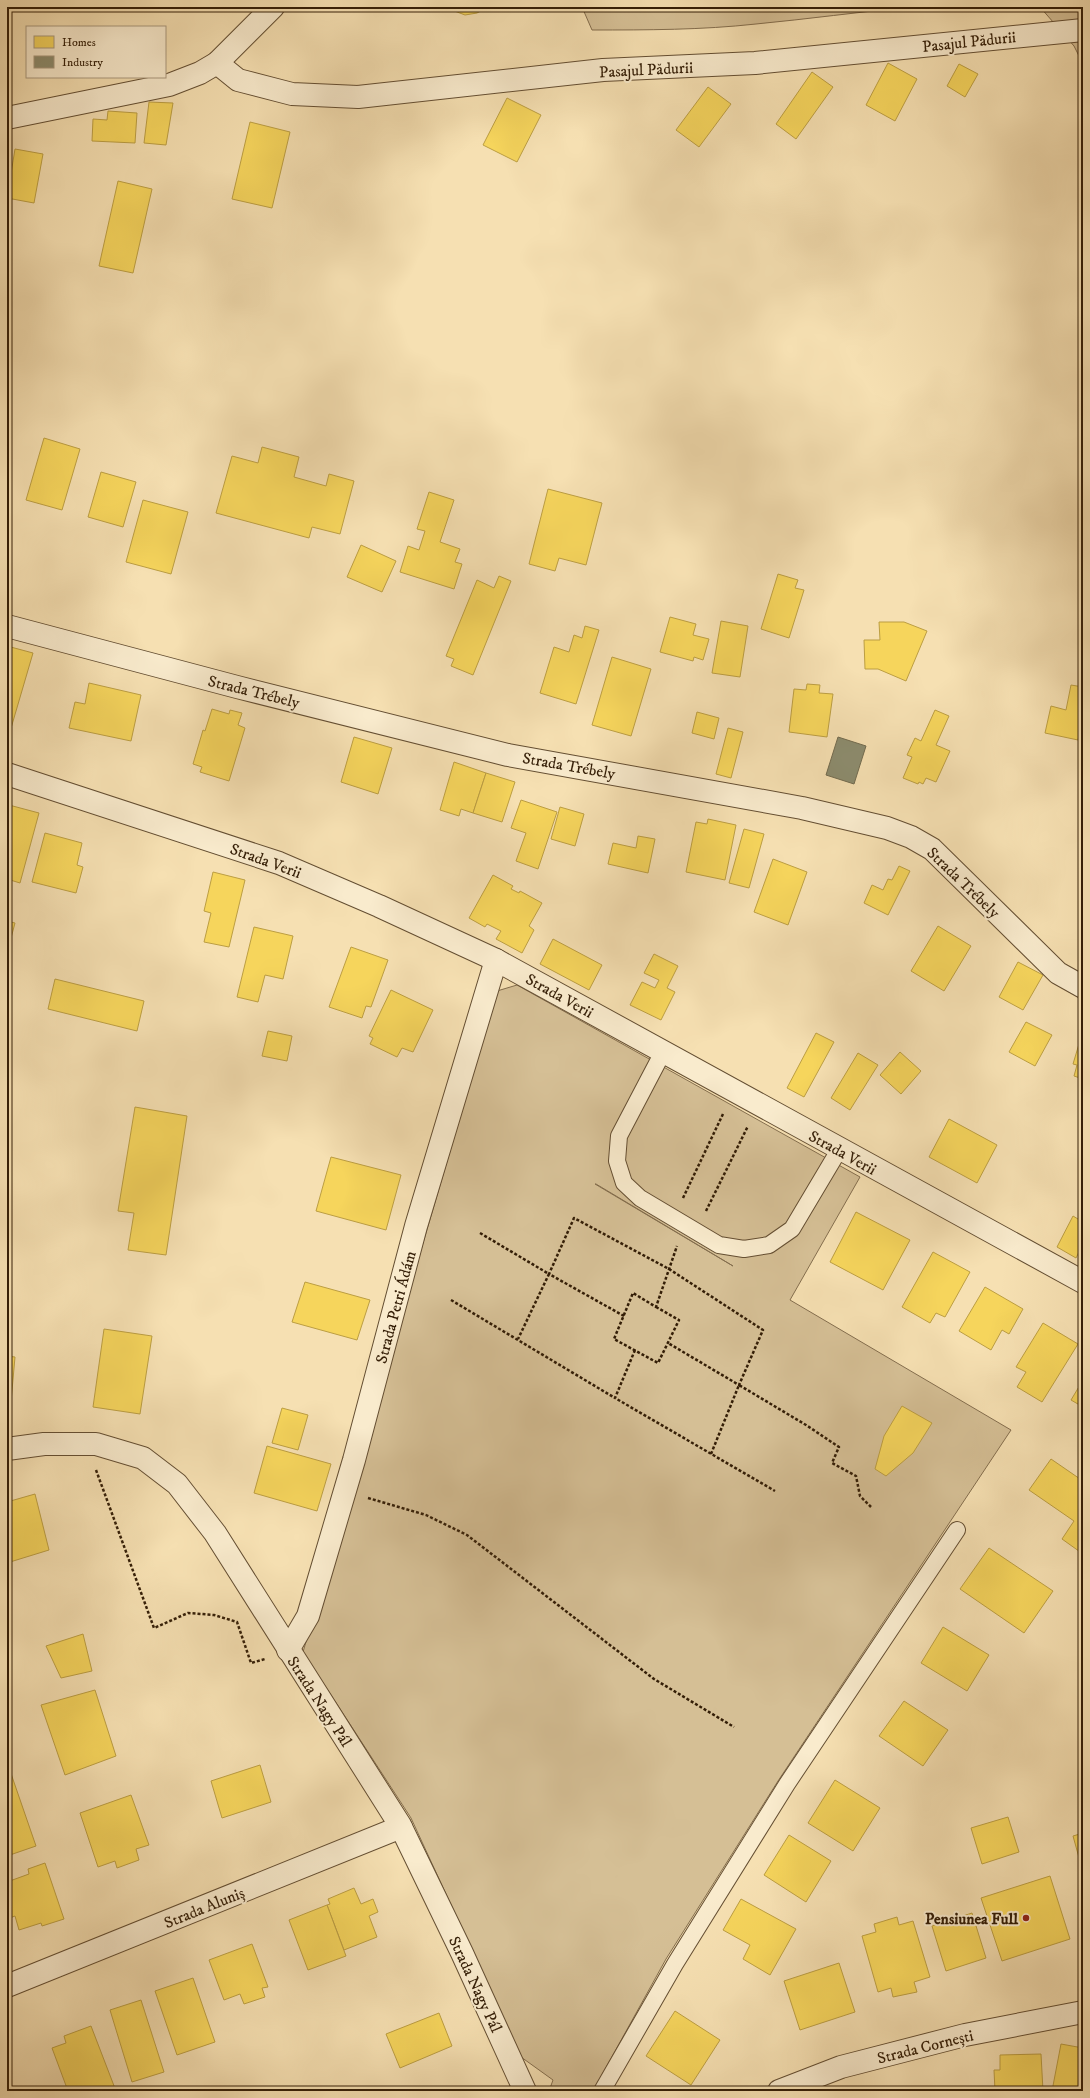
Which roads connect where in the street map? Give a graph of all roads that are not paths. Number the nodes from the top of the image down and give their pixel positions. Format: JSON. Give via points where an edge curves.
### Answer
{"nodes":[{"id":1,"x":273,"y":7,"type":"edge"},
{"id":2,"x":1083,"y":30,"type":"edge"},
{"id":3,"x":216,"y":63,"type":"junction"},
{"id":4,"x":7,"y":118,"type":"edge"},
{"id":5,"x":7,"y":626,"type":"edge"},
{"id":6,"x":7,"y":774,"type":"edge"},
{"id":7,"x":496,"y":960,"type":"junction"},
{"id":8,"x":1083,"y":987,"type":"edge"},
{"id":9,"x":663,"y":1052,"type":"junction"},
{"id":10,"x":840,"y":1150,"type":"junction"},
{"id":11,"x":1083,"y":1282,"type":"edge"},
{"id":12,"x":7,"y":1449,"type":"edge"},
{"id":13,"x":957,"y":1530,"type":"dead end"},
{"id":14,"x":288,"y":1650,"type":"junction"},
{"id":15,"x":401,"y":1827,"type":"junction"},
{"id":16,"x":7,"y":1986,"type":"edge"},
{"id":17,"x":1080,"y":2009,"type":"edge"},
{"id":18,"x":525,"y":2091,"type":"edge"},
{"id":19,"x":602,"y":2091,"type":"edge"},
{"id":20,"x":779,"y":2091,"type":"edge"}],
"edges":[{"from":1,"to":3,"type":"street"},
{"from":2,"to":3,"type":"street","name":"Pasajul Pădurii","via":[[755,63],[603,70],[358,97],[292,94],[238,80]]},
{"from":3,"to":4,"type":"street","via":[[200,73],[169,85]]},
{"from":5,"to":8,"type":"street","name":"Strada Trébely","via":[[508,755],[802,808],[887,828],[932,849],[1058,973]]},
{"from":6,"to":7,"type":"street","name":"Strada Verii","via":[[279,863]]},
{"from":7,"to":9,"type":"street","name":"Strada Verii"},
{"from":7,"to":14,"type":"street","name":"Strada Petri Ádám","via":[[416,1226],[308,1616]]},
{"from":9,"to":10,"type":"street","name":"Strada Verii"},
{"from":9,"to":10,"type":"lane","via":[[619,1136],[618,1161],[624,1183],[640,1198],[719,1245],[744,1249],[769,1245],[792,1229]]},
{"from":10,"to":11,"type":"street","name":"Strada Verii"},
{"from":12,"to":14,"type":"street","name":"Strada Nagy Pál","via":[[44,1444],[96,1444],[144,1458],[177,1484],[215,1533]]},
{"from":13,"to":19,"type":"lane","via":[[787,1784],[675,1964]]},
{"from":14,"to":15,"type":"street","name":"Strada Nagy Pál"},
{"from":15,"to":16,"type":"street","name":"Strada Aluniș"},
{"from":15,"to":18,"type":"street","name":"Strada Nagy Pál"},
{"from":17,"to":20,"type":"street","name":"Strada Cornești","via":[[841,2067]]}]}
